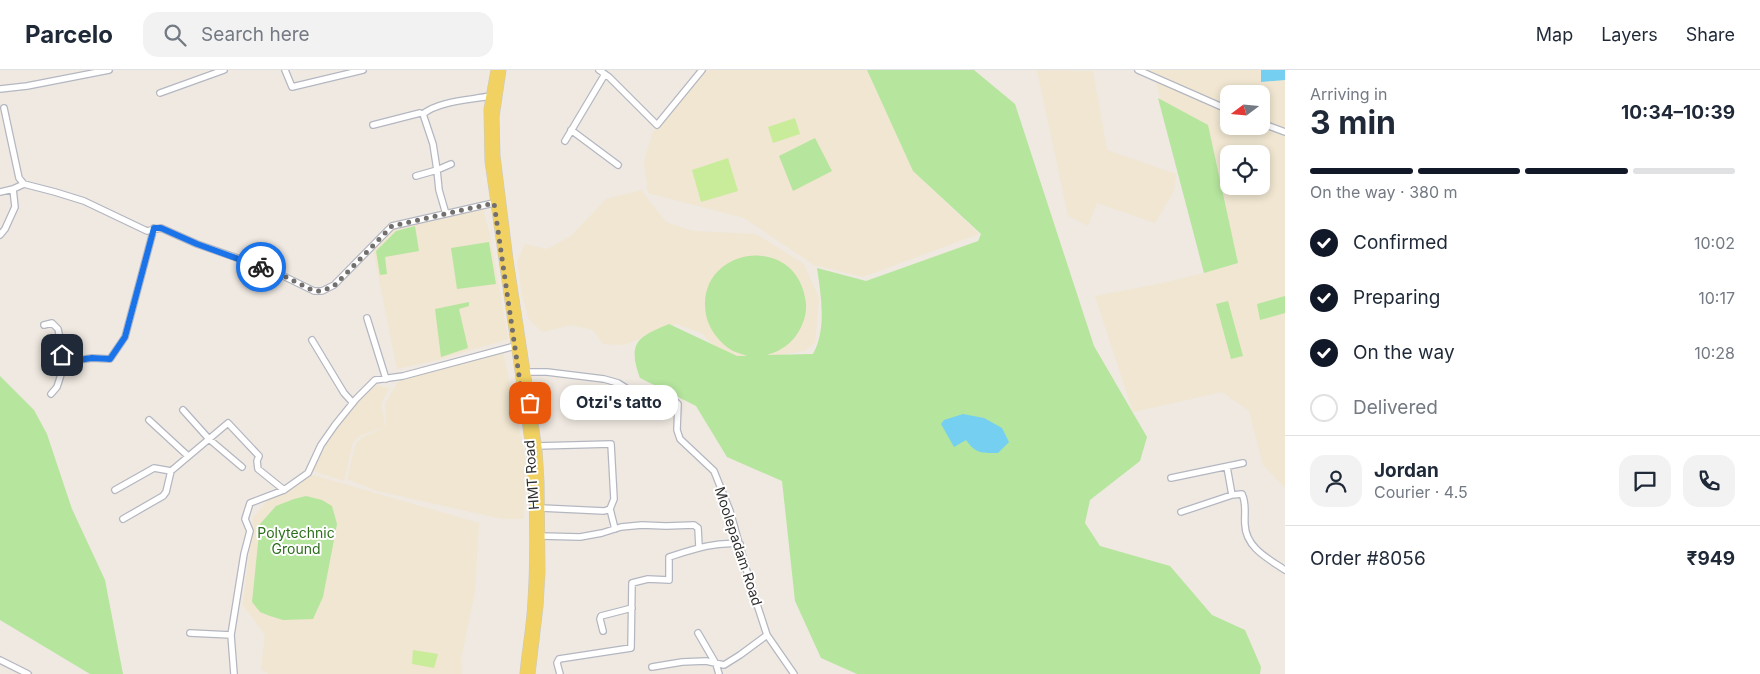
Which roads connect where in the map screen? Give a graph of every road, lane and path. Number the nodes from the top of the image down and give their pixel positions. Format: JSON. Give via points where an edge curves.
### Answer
{"nodes":[{"id":1,"x":109,"y":70,"type":"edge"},
{"id":2,"x":224,"y":70,"type":"edge"},
{"id":3,"x":285,"y":70,"type":"edge"},
{"id":4,"x":363,"y":70,"type":"edge"},
{"id":5,"x":495,"y":70,"type":"edge"},
{"id":6,"x":502,"y":70,"type":"edge"},
{"id":7,"x":599,"y":70,"type":"edge"},
{"id":8,"x":702,"y":70,"type":"edge"},
{"id":9,"x":1138,"y":70,"type":"edge"},
{"id":10,"x":80,"y":72,"type":"edge"},
{"id":11,"x":605,"y":74,"type":"junction"},
{"id":12,"x":0,"y":89,"type":"edge"},
{"id":13,"x":160,"y":93,"type":"dead end"},
{"id":14,"x":490,"y":96,"type":"junction"},
{"id":15,"x":1220,"y":106,"type":"edge"},
{"id":16,"x":4,"y":108,"type":"dead end"},
{"id":17,"x":423,"y":114,"type":"junction"},
{"id":18,"x":372,"y":125,"type":"dead end"},
{"id":19,"x":1270,"y":126,"type":"edge"},
{"id":20,"x":571,"y":130,"type":"junction"},
{"id":21,"x":1285,"y":132,"type":"edge"},
{"id":22,"x":565,"y":141,"type":"dead end"},
{"id":23,"x":451,"y":164,"type":"dead end"},
{"id":24,"x":618,"y":165,"type":"dead end"},
{"id":25,"x":436,"y":170,"type":"junction"},
{"id":26,"x":416,"y":176,"type":"dead end"},
{"id":27,"x":24,"y":184,"type":"junction"},
{"id":28,"x":13,"y":189,"type":"junction"},
{"id":29,"x":0,"y":192,"type":"edge"},
{"id":30,"x":498,"y":202,"type":"junction"},
{"id":31,"x":446,"y":214,"type":"junction"},
{"id":32,"x":154,"y":228,"type":"junction"},
{"id":33,"x":0,"y":234,"type":"edge"},
{"id":34,"x":367,"y":318,"type":"dead end"},
{"id":35,"x":44,"y":325,"type":"dead end"},
{"id":36,"x":516,"y":326,"type":"junction"},
{"id":37,"x":312,"y":340,"type":"dead end"},
{"id":38,"x":515,"y":346,"type":"junction"},
{"id":39,"x":65,"y":362,"type":"junction"},
{"id":40,"x":526,"y":372,"type":"junction"},
{"id":41,"x":386,"y":379,"type":"junction"},
{"id":42,"x":51,"y":394,"type":"dead end"},
{"id":43,"x":353,"y":403,"type":"junction"},
{"id":44,"x":528,"y":409,"type":"junction"},
{"id":45,"x":183,"y":410,"type":"dead end"},
{"id":46,"x":149,"y":420,"type":"dead end"},
{"id":47,"x":209,"y":439,"type":"junction"},
{"id":48,"x":537,"y":446,"type":"junction"},
{"id":49,"x":188,"y":456,"type":"junction"},
{"id":50,"x":1243,"y":463,"type":"dead end"},
{"id":51,"x":242,"y":467,"type":"dead end"},
{"id":52,"x":1227,"y":467,"type":"junction"},
{"id":53,"x":171,"y":471,"type":"junction"},
{"id":54,"x":1170,"y":478,"type":"dead end"},
{"id":55,"x":115,"y":490,"type":"dead end"},
{"id":56,"x":284,"y":490,"type":"junction"},
{"id":57,"x":1232,"y":495,"type":"junction"},
{"id":58,"x":541,"y":508,"type":"junction"},
{"id":59,"x":610,"y":509,"type":"junction"},
{"id":60,"x":1181,"y":512,"type":"dead end"},
{"id":61,"x":124,"y":520,"type":"dead end"},
{"id":62,"x":616,"y":529,"type":"junction"},
{"id":63,"x":541,"y":536,"type":"junction"},
{"id":64,"x":740,"y":544,"type":"junction"},
{"id":65,"x":699,"y":547,"type":"junction"},
{"id":66,"x":1285,"y":570,"type":"edge"},
{"id":67,"x":632,"y":608,"type":"junction"},
{"id":68,"x":603,"y":631,"type":"dead end"},
{"id":69,"x":190,"y":633,"type":"dead end"},
{"id":70,"x":698,"y":633,"type":"dead end"},
{"id":71,"x":767,"y":634,"type":"junction"},
{"id":72,"x":230,"y":635,"type":"junction"},
{"id":73,"x":0,"y":660,"type":"edge"},
{"id":74,"x":716,"y":664,"type":"junction"},
{"id":75,"x":652,"y":667,"type":"dead end"},
{"id":76,"x":28,"y":674,"type":"edge"},
{"id":77,"x":234,"y":674,"type":"edge"},
{"id":78,"x":524,"y":674,"type":"edge"},
{"id":79,"x":531,"y":674,"type":"edge"},
{"id":80,"x":560,"y":674,"type":"edge"},
{"id":81,"x":719,"y":674,"type":"edge"},
{"id":82,"x":794,"y":674,"type":"edge"}],
"edges":[{"from":1,"to":10,"type":"street"},
{"from":2,"to":13,"type":"street"},
{"from":3,"to":4,"type":"street","via":[[292,87]]},
{"from":5,"to":14,"type":"main road","name":"HMT Road"},
{"from":6,"to":30,"type":"main road","name":"HMT Road","via":[[494,128]]},
{"from":7,"to":11,"type":"street"},
{"from":8,"to":11,"type":"street","via":[[657,125]]},
{"from":9,"to":15,"type":"street"},
{"from":10,"to":12,"type":"street"},
{"from":11,"to":20,"type":"street"},
{"from":14,"to":17,"type":"street","via":[[442,105]]},
{"from":14,"to":30,"type":"main road","name":"HMT Road","via":[[488,142]]},
{"from":16,"to":27,"type":"street","via":[[18,178]]},
{"from":17,"to":18,"type":"street"},
{"from":17,"to":25,"type":"street","via":[[433,144]]},
{"from":19,"to":21,"type":"street"},
{"from":20,"to":22,"type":"street"},
{"from":20,"to":24,"type":"street"},
{"from":23,"to":25,"type":"street"},
{"from":25,"to":26,"type":"street"},
{"from":25,"to":31,"type":"street"},
{"from":27,"to":28,"type":"street"},
{"from":27,"to":32,"type":"street","via":[[84,202],[147,231]]},
{"from":28,"to":29,"type":"street"},
{"from":28,"to":33,"type":"street","via":[[15,207]]},
{"from":30,"to":31,"type":"street"},
{"from":30,"to":36,"type":"main road","name":"HMT Road"},
{"from":31,"to":32,"type":"street","via":[[392,226],[334,286],[322,291],[314,291],[270,269]]},
{"from":32,"to":39,"type":"street","via":[[125,337],[110,359]]},
{"from":34,"to":41,"type":"street"},
{"from":35,"to":39,"type":"street","via":[[52,323],[58,329]]},
{"from":36,"to":38,"type":"main road","name":"HMT Road"},
{"from":36,"to":40,"type":"main road","name":"HMT Road"},
{"from":37,"to":43,"type":"street"},
{"from":38,"to":41,"type":"street"},
{"from":38,"to":44,"type":"main road","name":"HMT Road"},
{"from":39,"to":42,"type":"street","via":[[57,387]]},
{"from":40,"to":44,"type":"main road","name":"HMT Road"},
{"from":40,"to":64,"type":"street","name":"Moolepadam Road","via":[[604,378],[629,392],[674,400],[678,404],[680,439],[714,471]]},
{"from":41,"to":43,"type":"street","via":[[376,380]]},
{"from":43,"to":56,"type":"street","via":[[321,445],[308,473]]},
{"from":44,"to":48,"type":"main road","name":"HMT Road"},
{"from":44,"to":78,"type":"main road","name":"HMT Road","via":[[534,525],[532,602]]},
{"from":45,"to":47,"type":"street"},
{"from":46,"to":49,"type":"street"},
{"from":47,"to":49,"type":"street"},
{"from":47,"to":51,"type":"street"},
{"from":47,"to":56,"type":"street","via":[[228,423],[259,456],[258,469]]},
{"from":48,"to":58,"type":"main road","name":"HMT Road"},
{"from":48,"to":59,"type":"street","via":[[611,444],[614,499]]},
{"from":49,"to":53,"type":"street"},
{"from":50,"to":52,"type":"street"},
{"from":52,"to":54,"type":"street"},
{"from":52,"to":57,"type":"street"},
{"from":53,"to":55,"type":"street","via":[[154,468]]},
{"from":53,"to":61,"type":"street","via":[[163,496]]},
{"from":56,"to":72,"type":"street","via":[[250,503],[245,519],[250,530]]},
{"from":57,"to":60,"type":"street"},
{"from":57,"to":66,"type":"street","via":[[1242,494],[1248,540]]},
{"from":58,"to":59,"type":"street"},
{"from":58,"to":63,"type":"main road","name":"HMT Road"},
{"from":59,"to":62,"type":"street"},
{"from":62,"to":63,"type":"street","via":[[580,537]]},
{"from":62,"to":65,"type":"street","via":[[642,525],[694,525],[698,528]]},
{"from":63,"to":79,"type":"main road","name":"HMT Road","via":[[539,606]]},
{"from":64,"to":65,"type":"street"},
{"from":64,"to":71,"type":"street","name":"Moolepadam Road"},
{"from":65,"to":67,"type":"street","via":[[669,556],[669,580],[648,579],[632,583]]},
{"from":67,"to":68,"type":"street","via":[[601,616]]},
{"from":67,"to":80,"type":"street","via":[[630,648],[559,659]]},
{"from":69,"to":72,"type":"street"},
{"from":70,"to":74,"type":"street"},
{"from":71,"to":74,"type":"street","via":[[727,664]]},
{"from":71,"to":82,"type":"street","name":"Moolepadam Road"},
{"from":72,"to":77,"type":"street"},
{"from":73,"to":76,"type":"street"},
{"from":74,"to":75,"type":"street","via":[[706,661]]},
{"from":74,"to":81,"type":"street"}]}
